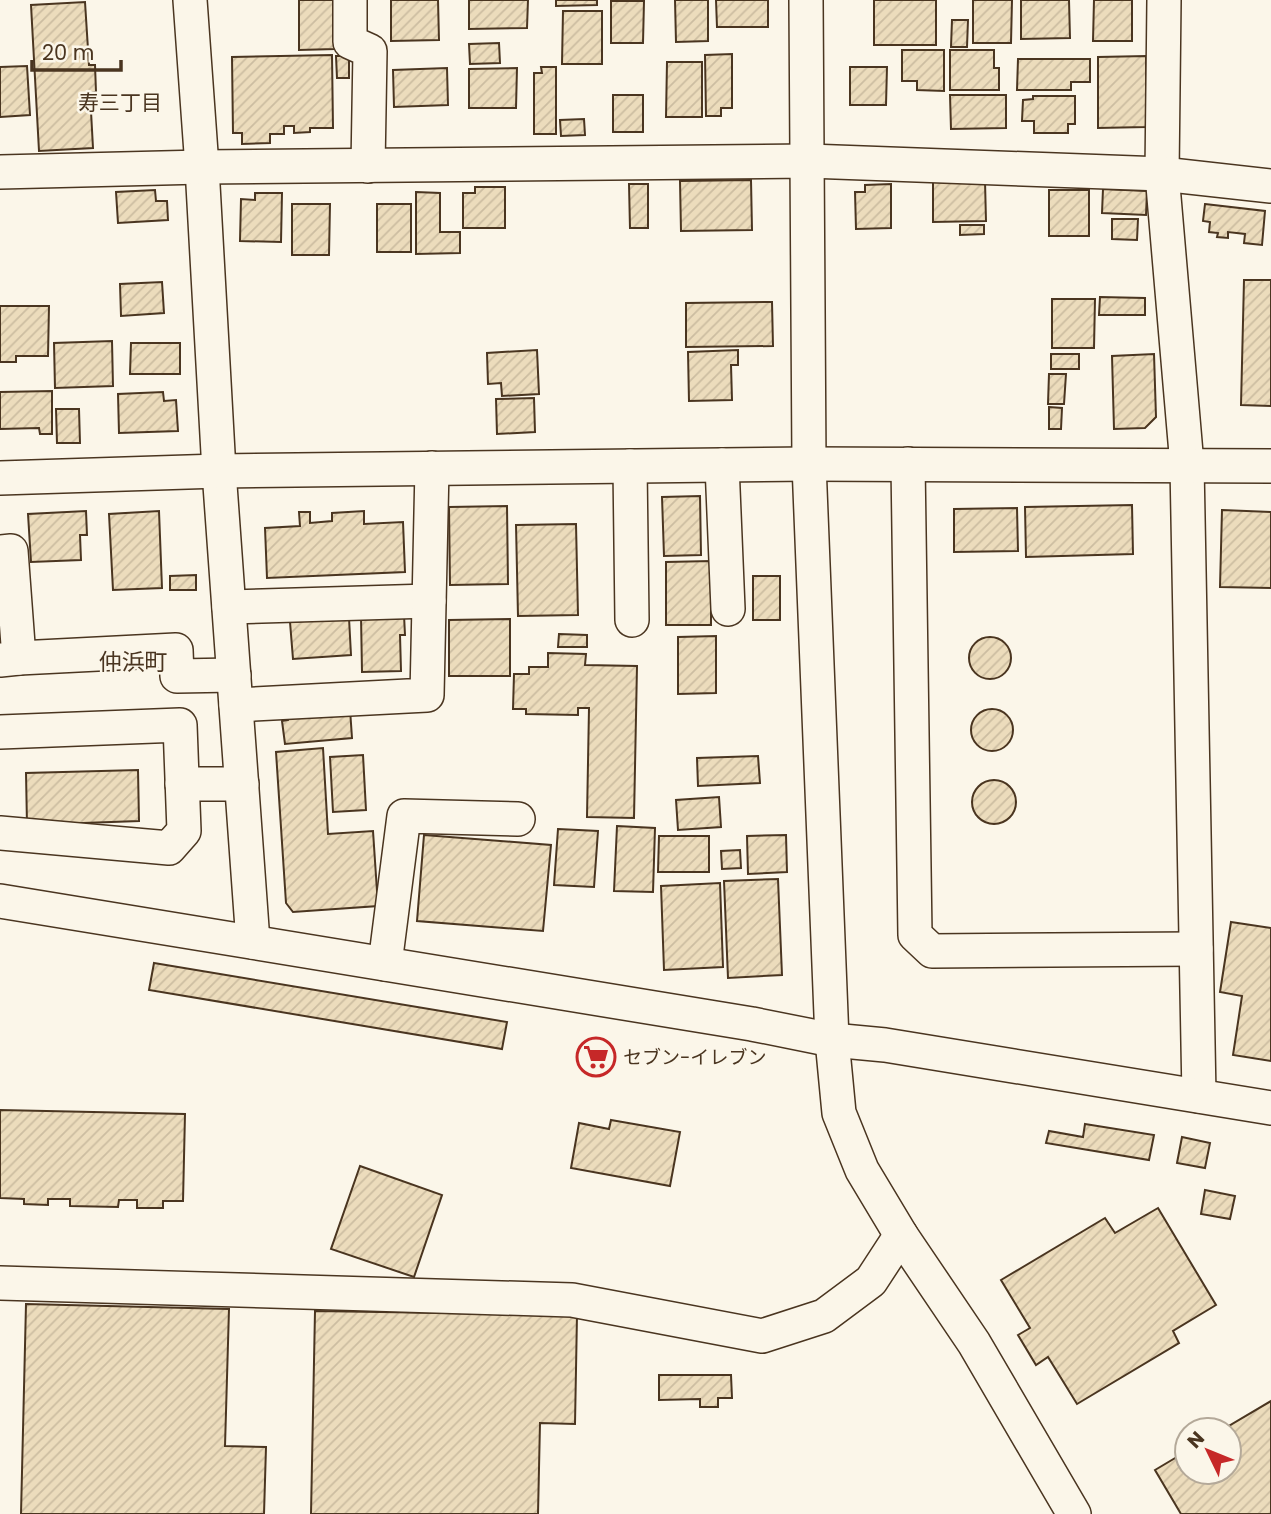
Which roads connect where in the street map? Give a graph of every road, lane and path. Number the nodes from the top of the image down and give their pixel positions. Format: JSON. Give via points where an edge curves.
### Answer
{"nodes":[{"id":1,"x":190,"y":0,"type":"edge"},
{"id":2,"x":350,"y":0,"type":"edge"},
{"id":3,"x":806,"y":0,"type":"edge"},
{"id":4,"x":1164,"y":0,"type":"edge"},
{"id":5,"x":809,"y":161,"type":"junction"},
{"id":6,"x":369,"y":166,"type":"junction"},
{"id":7,"x":202,"y":167,"type":"junction"},
{"id":8,"x":0,"y":172,"type":"edge"},
{"id":9,"x":1162,"y":174,"type":"junction"},
{"id":10,"x":1271,"y":186,"type":"edge"},
{"id":11,"x":809,"y":464,"type":"junction"},
{"id":12,"x":908,"y":464,"type":"junction"},
{"id":13,"x":722,"y":465,"type":"junction"},
{"id":14,"x":1187,"y":465,"type":"junction"},
{"id":15,"x":630,"y":466,"type":"junction"},
{"id":16,"x":1271,"y":466,"type":"edge"},
{"id":17,"x":432,"y":468,"type":"junction"},
{"id":18,"x":219,"y":471,"type":"junction"},
{"id":19,"x":0,"y":478,"type":"edge"},
{"id":20,"x":0,"y":552,"type":"edge"},
{"id":21,"x":429,"y":601,"type":"junction"},
{"id":22,"x":229,"y":607,"type":"junction"},
{"id":23,"x":728,"y":610,"type":"dead end"},
{"id":24,"x":632,"y":620,"type":"dead end"},
{"id":25,"x":9,"y":659,"type":"edge"},
{"id":26,"x":235,"y":690,"type":"junction"},
{"id":27,"x":0,"y":732,"type":"edge"},
{"id":28,"x":183,"y":784,"type":"junction"},
{"id":29,"x":242,"y":784,"type":"junction"},
{"id":30,"x":518,"y":819,"type":"dead end"},
{"id":31,"x":0,"y":833,"type":"edge"},
{"id":32,"x":0,"y":901,"type":"edge"},
{"id":33,"x":253,"y":942,"type":"junction"},
{"id":34,"x":1196,"y":949,"type":"junction"},
{"id":35,"x":385,"y":964,"type":"junction"},
{"id":36,"x":832,"y":1040,"type":"junction"},
{"id":37,"x":1199,"y":1096,"type":"junction"},
{"id":38,"x":1271,"y":1108,"type":"edge"},
{"id":39,"x":901,"y":1235,"type":"junction"},
{"id":40,"x":0,"y":1283,"type":"edge"},
{"id":41,"x":1074,"y":1514,"type":"edge"}],
"edges":[{"from":1,"to":7,"type":"street"},
{"from":2,"to":6,"type":"street","via":[[350,42],[370,51]]},
{"from":3,"to":5,"type":"street"},
{"from":4,"to":9,"type":"street"},
{"from":5,"to":6,"type":"street"},
{"from":5,"to":9,"type":"street"},
{"from":5,"to":11,"type":"street"},
{"from":6,"to":7,"type":"street"},
{"from":7,"to":8,"type":"street"},
{"from":7,"to":18,"type":"street"},
{"from":9,"to":10,"type":"street"},
{"from":9,"to":14,"type":"street"},
{"from":11,"to":12,"type":"street"},
{"from":11,"to":13,"type":"street"},
{"from":11,"to":36,"type":"street"},
{"from":12,"to":14,"type":"street"},
{"from":12,"to":34,"type":"street","via":[[915,935],[932,951]]},
{"from":13,"to":15,"type":"street"},
{"from":13,"to":23,"type":"street"},
{"from":14,"to":16,"type":"street"},
{"from":14,"to":34,"type":"street"},
{"from":15,"to":17,"type":"street"},
{"from":15,"to":24,"type":"street"},
{"from":17,"to":18,"type":"street"},
{"from":17,"to":21,"type":"street"},
{"from":18,"to":19,"type":"street"},
{"from":18,"to":22,"type":"street"},
{"from":20,"to":25,"type":"street","via":[[11,551]]},
{"from":21,"to":22,"type":"street"},
{"from":21,"to":26,"type":"street","via":[[426,695]]},
{"from":22,"to":26,"type":"street"},
{"from":25,"to":26,"type":"street","via":[[176,650],[177,676]]},
{"from":26,"to":29,"type":"street"},
{"from":27,"to":28,"type":"street","via":[[180,725]]},
{"from":28,"to":29,"type":"street"},
{"from":28,"to":31,"type":"street","via":[[184,831],[169,848]]},
{"from":29,"to":33,"type":"street"},
{"from":30,"to":35,"type":"street","via":[[404,816]]},
{"from":32,"to":33,"type":"street"},
{"from":33,"to":35,"type":"street"},
{"from":34,"to":37,"type":"street"},
{"from":35,"to":36,"type":"street"},
{"from":36,"to":37,"type":"street"},
{"from":36,"to":39,"type":"street","via":[[839,1113],[862,1170]]},
{"from":37,"to":38,"type":"street"},
{"from":39,"to":40,"type":"street","via":[[871,1280],[824,1316],[762,1336],[572,1300]]},
{"from":39,"to":41,"type":"street","via":[[974,1343]]}]}
